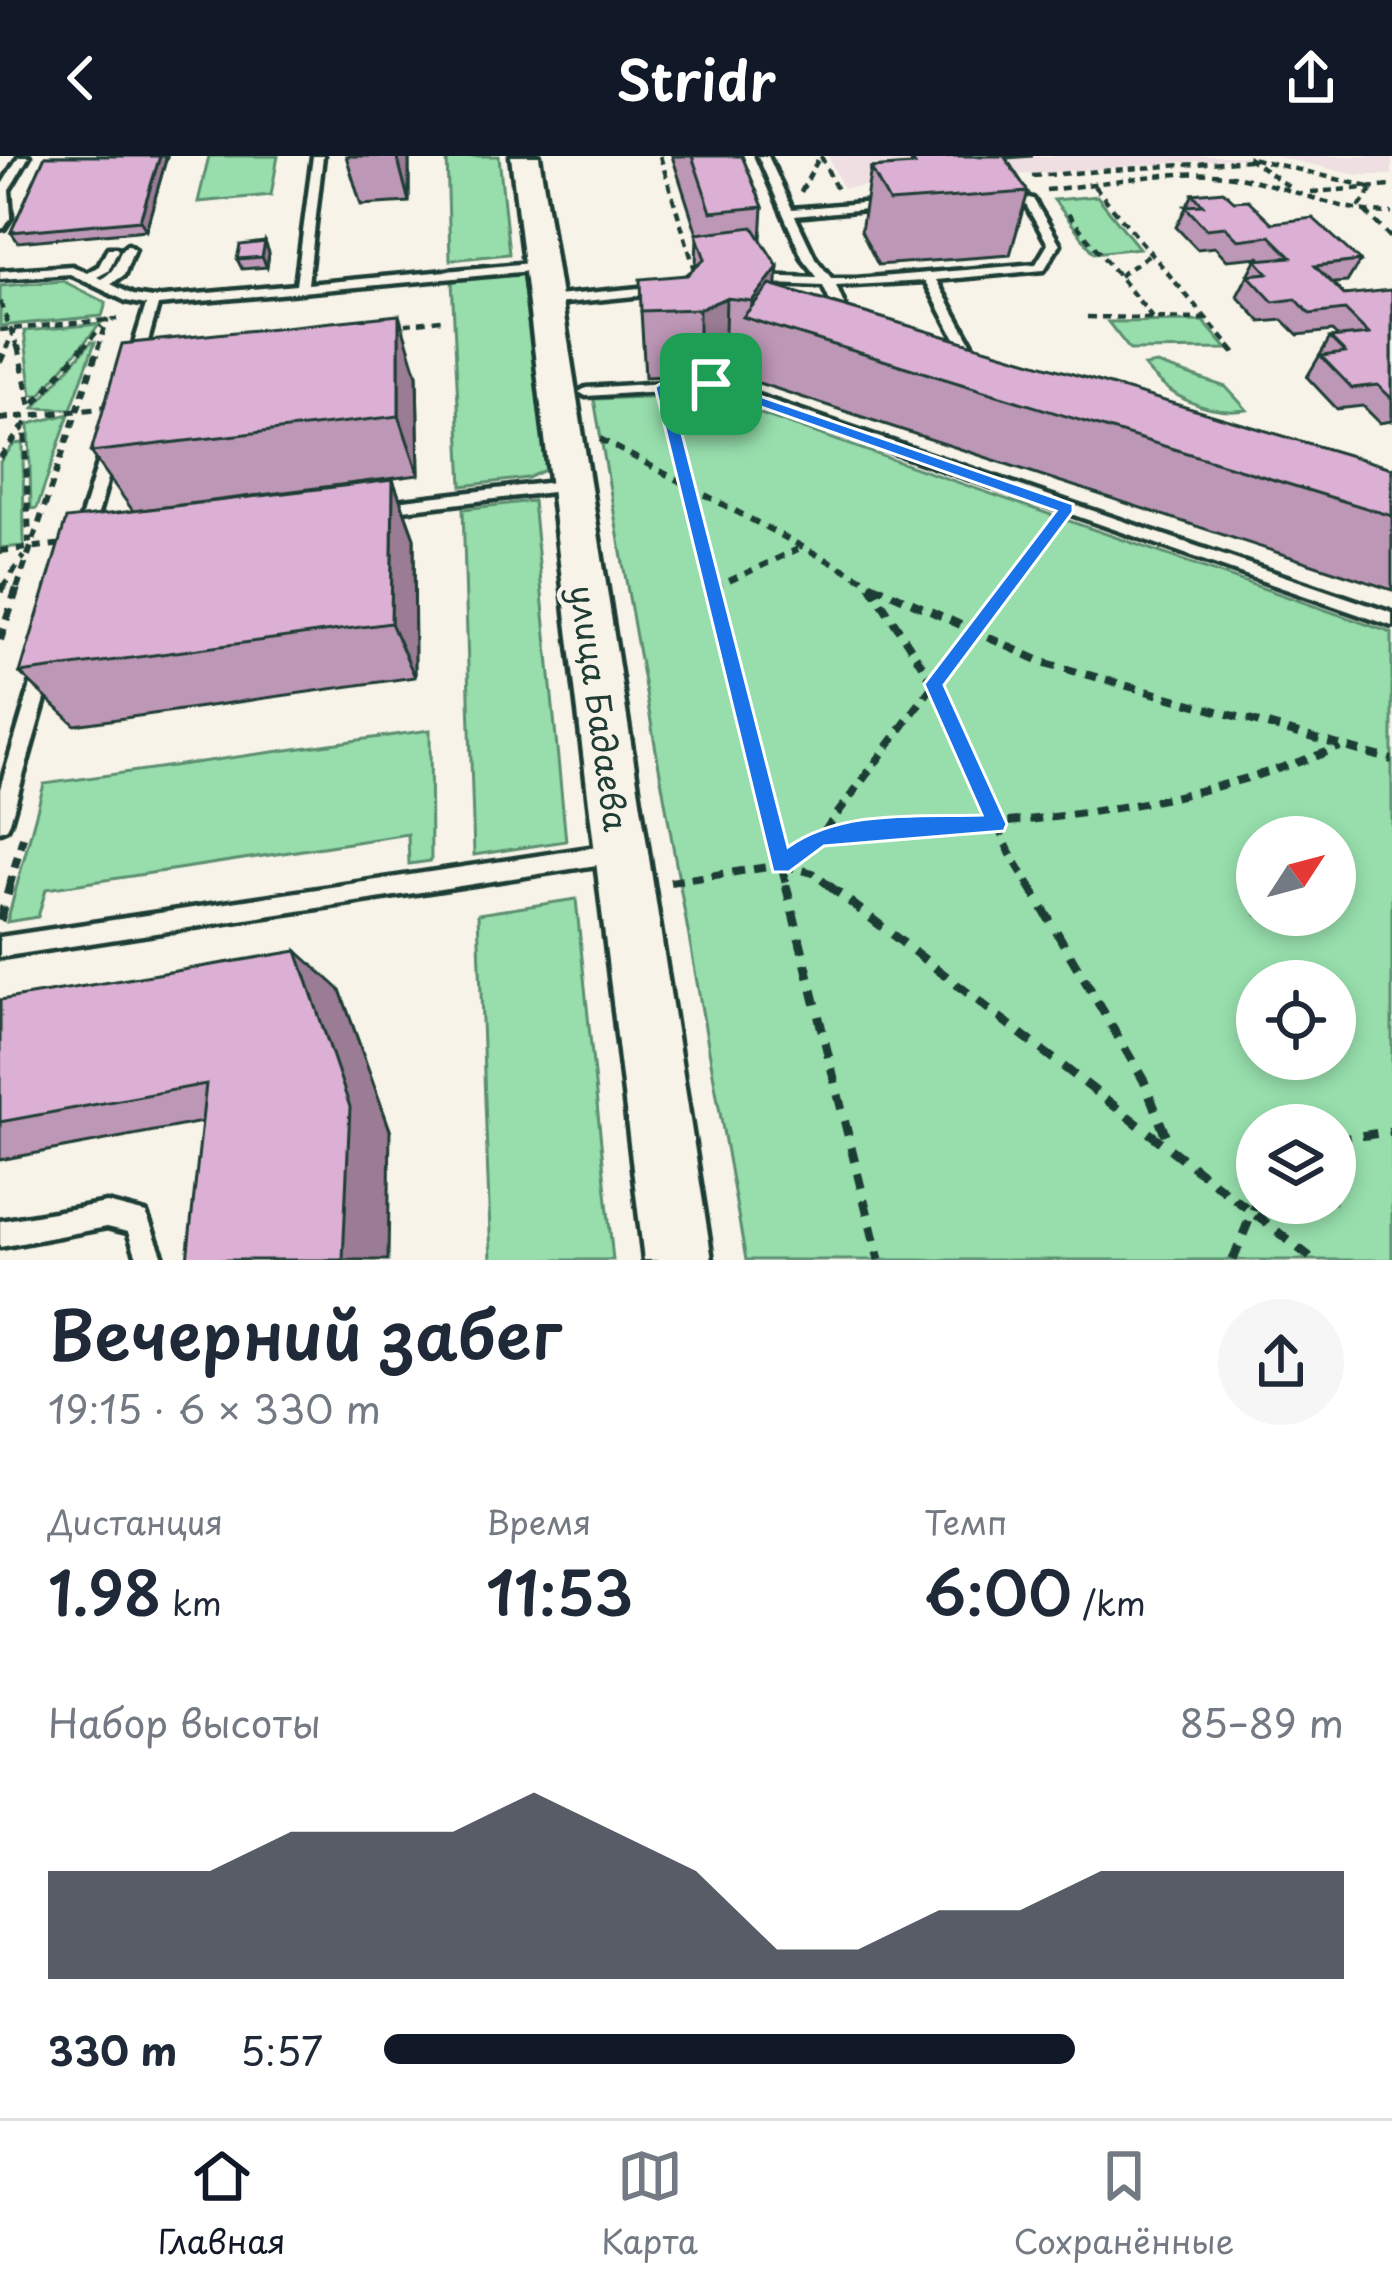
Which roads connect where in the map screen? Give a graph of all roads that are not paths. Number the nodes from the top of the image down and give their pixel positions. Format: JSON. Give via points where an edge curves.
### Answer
{"nodes":[{"id":1,"x":24,"y":156,"type":"edge"},
{"id":2,"x":318,"y":156,"type":"edge"},
{"id":3,"x":525,"y":156,"type":"edge"},
{"id":4,"x":763,"y":156,"type":"edge"},
{"id":5,"x":987,"y":196,"type":"edge"},
{"id":6,"x":892,"y":204,"type":"edge"},
{"id":7,"x":789,"y":213,"type":"junction"},
{"id":8,"x":0,"y":226,"type":"edge"},
{"id":9,"x":128,"y":249,"type":"dead end"},
{"id":10,"x":112,"y":250,"type":"dead end"},
{"id":11,"x":0,"y":275,"type":"edge"},
{"id":12,"x":930,"y":279,"type":"junction"},
{"id":13,"x":97,"y":280,"type":"junction"},
{"id":14,"x":740,"y":282,"type":"edge"},
{"id":15,"x":828,"y":282,"type":"junction"},
{"id":16,"x":543,"y":283,"type":"junction"},
{"id":17,"x":700,"y":286,"type":"edge"},
{"id":18,"x":302,"y":287,"type":"junction"},
{"id":19,"x":153,"y":302,"type":"junction"},
{"id":20,"x":853,"y":340,"type":"edge"},
{"id":21,"x":983,"y":385,"type":"edge"},
{"id":22,"x":586,"y":392,"type":"dead end"},
{"id":23,"x":123,"y":406,"type":"edge"},
{"id":24,"x":116,"y":429,"type":"edge"},
{"id":25,"x":571,"y":485,"type":"junction"},
{"id":26,"x":360,"y":510,"type":"edge"},
{"id":27,"x":104,"y":540,"type":"edge"},
{"id":28,"x":82,"y":542,"type":"junction"},
{"id":29,"x":76,"y":564,"type":"edge"},
{"id":30,"x":1392,"y":620,"type":"edge"},
{"id":31,"x":50,"y":651,"type":"edge"},
{"id":32,"x":0,"y":822,"type":"edge"},
{"id":33,"x":621,"y":852,"type":"junction"},
{"id":34,"x":0,"y":947,"type":"edge"},
{"id":35,"x":0,"y":1234,"type":"edge"},
{"id":36,"x":151,"y":1260,"type":"edge"},
{"id":37,"x":678,"y":1260,"type":"edge"}],
"edges":[{"from":1,"to":8,"type":"lane","via":[[4,190]]},
{"from":2,"to":18,"type":"lane"},
{"from":3,"to":16,"type":"street","name":"улица Бадаева"},
{"from":4,"to":7,"type":"lane"},
{"from":5,"to":12,"type":"lane","via":[[1029,201],[1054,244],[1040,267]]},
{"from":6,"to":7,"type":"lane"},
{"from":7,"to":15,"type":"lane"},
{"from":9,"to":13,"type":"lane","via":[[118,275]]},
{"from":10,"to":13,"type":"lane"},
{"from":11,"to":13,"type":"lane","via":[[44,265]]},
{"from":12,"to":15,"type":"lane"},
{"from":12,"to":21,"type":"lane","via":[[971,356],[960,378]]},
{"from":13,"to":19,"type":"lane"},
{"from":14,"to":15,"type":"lane"},
{"from":15,"to":20,"type":"lane"},
{"from":16,"to":17,"type":"lane"},
{"from":16,"to":18,"type":"lane"},
{"from":16,"to":25,"type":"street","name":"улица Бадаева"},
{"from":18,"to":19,"type":"lane"},
{"from":19,"to":23,"type":"lane"},
{"from":22,"to":30,"type":"lane","via":[[711,384]]},
{"from":24,"to":28,"type":"lane"},
{"from":25,"to":26,"type":"lane"},
{"from":25,"to":33,"type":"street","name":"улица Бадаева"},
{"from":27,"to":28,"type":"lane"},
{"from":28,"to":29,"type":"lane"},
{"from":31,"to":32,"type":"lane"},
{"from":33,"to":34,"type":"lane"},
{"from":33,"to":37,"type":"street","name":"улица Бадаева"},
{"from":35,"to":36,"type":"lane","via":[[107,1215],[137,1222]]}]}
